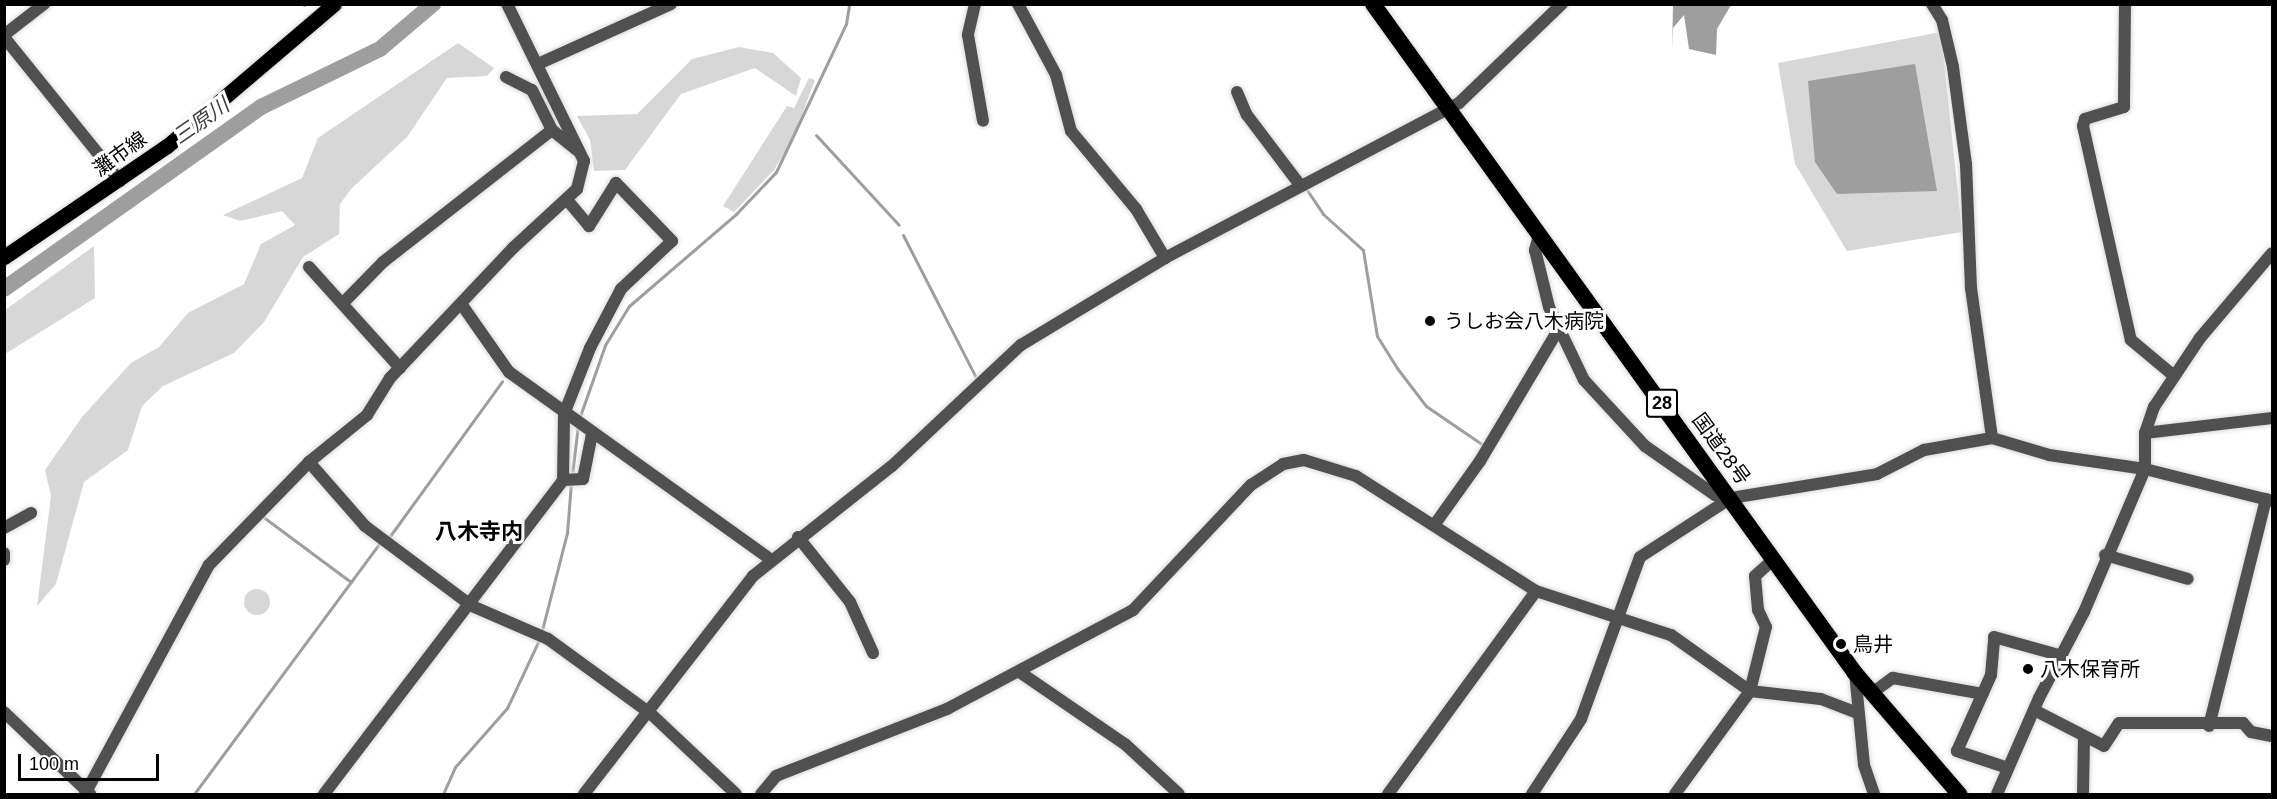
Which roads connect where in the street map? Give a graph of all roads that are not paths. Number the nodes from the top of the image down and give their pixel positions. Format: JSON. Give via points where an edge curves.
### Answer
{"nodes":[{"id":1,"x":44,"y":4,"type":"edge"},
{"id":2,"x":507,"y":4,"type":"edge"},
{"id":3,"x":671,"y":4,"type":"edge"},
{"id":4,"x":975,"y":4,"type":"edge"},
{"id":5,"x":1018,"y":4,"type":"edge"},
{"id":6,"x":1373,"y":4,"type":"edge"},
{"id":7,"x":1562,"y":4,"type":"edge"},
{"id":8,"x":1932,"y":4,"type":"edge"},
{"id":9,"x":2125,"y":4,"type":"edge"},
{"id":10,"x":330,"y":6,"type":"edge"},
{"id":11,"x":4,"y":36,"type":"edge"},
{"id":12,"x":538,"y":64,"type":"junction"},
{"id":13,"x":506,"y":77,"type":"dead end"},
{"id":14,"x":1237,"y":92,"type":"dead end"},
{"id":15,"x":1446,"y":108,"type":"junction"},
{"id":16,"x":983,"y":121,"type":"dead end"},
{"id":17,"x":552,"y":130,"type":"junction"},
{"id":18,"x":580,"y":152,"type":"junction"},
{"id":19,"x":120,"y":181,"type":"junction"},
{"id":20,"x":1300,"y":185,"type":"junction"},
{"id":21,"x":567,"y":199,"type":"junction"},
{"id":22,"x":1539,"y":235,"type":"junction"},
{"id":23,"x":2272,"y":254,"type":"edge"},
{"id":24,"x":4,"y":257,"type":"edge"},
{"id":25,"x":1165,"y":258,"type":"junction"},
{"id":26,"x":309,"y":267,"type":"dead end"},
{"id":27,"x":345,"y":301,"type":"junction"},
{"id":28,"x":462,"y":305,"type":"junction"},
{"id":29,"x":1557,"y":332,"type":"junction"},
{"id":30,"x":400,"y":368,"type":"junction"},
{"id":31,"x":2173,"y":375,"type":"junction"},
{"id":32,"x":566,"y":415,"type":"junction"},
{"id":33,"x":2272,"y":418,"type":"edge"},
{"id":34,"x":590,"y":433,"type":"junction"},
{"id":35,"x":2145,"y":433,"type":"junction"},
{"id":36,"x":1992,"y":438,"type":"junction"},
{"id":37,"x":309,"y":462,"type":"junction"},
{"id":38,"x":2145,"y":469,"type":"junction"},
{"id":39,"x":563,"y":480,"type":"junction"},
{"id":40,"x":1731,"y":498,"type":"junction"},
{"id":41,"x":2269,"y":500,"type":"edge"},
{"id":42,"x":31,"y":513,"type":"dead end"},
{"id":43,"x":1435,"y":524,"type":"junction"},
{"id":44,"x":4,"y":528,"type":"edge"},
{"id":45,"x":798,"y":537,"type":"junction"},
{"id":46,"x":4,"y":553,"type":"edge"},
{"id":47,"x":2105,"y":555,"type":"junction"},
{"id":48,"x":1774,"y":559,"type":"junction"},
{"id":49,"x":4,"y":560,"type":"edge"},
{"id":50,"x":772,"y":560,"type":"junction"},
{"id":51,"x":2188,"y":579,"type":"dead end"},
{"id":52,"x":1536,"y":591,"type":"junction"},
{"id":53,"x":472,"y":606,"type":"junction"},
{"id":54,"x":1615,"y":615,"type":"junction"},
{"id":55,"x":873,"y":653,"type":"dead end"},
{"id":56,"x":2062,"y":656,"type":"junction"},
{"id":57,"x":1021,"y":673,"type":"junction"},
{"id":58,"x":1855,"y":673,"type":"junction"},
{"id":59,"x":1750,"y":692,"type":"junction"},
{"id":60,"x":1872,"y":693,"type":"junction"},
{"id":61,"x":1983,"y":694,"type":"junction"},
{"id":62,"x":2036,"y":711,"type":"junction"},
{"id":63,"x":4,"y":712,"type":"edge"},
{"id":64,"x":650,"y":713,"type":"junction"},
{"id":65,"x":1858,"y":713,"type":"junction"},
{"id":66,"x":2209,"y":726,"type":"junction"},
{"id":67,"x":2272,"y":736,"type":"edge"},
{"id":68,"x":2084,"y":737,"type":"junction"},
{"id":69,"x":2008,"y":768,"type":"junction"},
{"id":70,"x":87,"y":794,"type":"edge"},
{"id":71,"x":1998,"y":794,"type":"edge"},
{"id":72,"x":324,"y":795,"type":"edge"},
{"id":73,"x":584,"y":795,"type":"edge"},
{"id":74,"x":736,"y":795,"type":"edge"},
{"id":75,"x":761,"y":795,"type":"edge"},
{"id":76,"x":1179,"y":795,"type":"edge"},
{"id":77,"x":1388,"y":795,"type":"edge"},
{"id":78,"x":1532,"y":795,"type":"edge"},
{"id":79,"x":1675,"y":795,"type":"edge"},
{"id":80,"x":1874,"y":795,"type":"edge"},
{"id":81,"x":1959,"y":795,"type":"edge"},
{"id":82,"x":2083,"y":795,"type":"edge"}],
"edges":[{"from":1,"to":11,"type":"street"},
{"from":2,"to":12,"type":"street"},
{"from":3,"to":12,"type":"street"},
{"from":4,"to":16,"type":"street","via":[[968,35]]},
{"from":5,"to":25,"type":"street","via":[[1056,75],[1071,131],[1136,208]]},
{"from":6,"to":15,"type":"highway","name":"国道28号","number":"28"},
{"from":7,"to":15,"type":"street","via":[[1482,83]]},
{"from":8,"to":36,"type":"street","via":[[1942,20],[1966,164],[1971,288]]},
{"from":9,"to":31,"type":"street","via":[[2124,107],[2085,119],[2083,126],[2131,340]]},
{"from":10,"to":19,"type":"main road","name":"灘市線"},
{"from":11,"to":19,"type":"street"},
{"from":12,"to":18,"type":"street"},
{"from":13,"to":17,"type":"street","via":[[532,90]]},
{"from":14,"to":20,"type":"street","via":[[1247,115]]},
{"from":15,"to":20,"type":"street"},
{"from":15,"to":22,"type":"highway","name":"国道28号","number":"28"},
{"from":17,"to":18,"type":"street"},
{"from":17,"to":27,"type":"street","via":[[383,262]]},
{"from":18,"to":21,"type":"street","via":[[584,161],[577,189]]},
{"from":19,"to":24,"type":"main road","name":"灘市線"},
{"from":20,"to":25,"type":"street"},
{"from":21,"to":28,"type":"street"},
{"from":21,"to":32,"type":"street","via":[[589,226],[616,183],[672,241],[621,289]]},
{"from":22,"to":29,"type":"street","via":[[1535,250]]},
{"from":22,"to":40,"type":"highway","name":"国道28号","number":"28"},
{"from":23,"to":31,"type":"street"},
{"from":25,"to":45,"type":"street","via":[[1021,345],[892,466]]},
{"from":26,"to":27,"type":"street"},
{"from":27,"to":30,"type":"street"},
{"from":28,"to":30,"type":"street"},
{"from":28,"to":32,"type":"street","via":[[509,372]]},
{"from":29,"to":40,"type":"street","via":[[1584,380],[1645,446],[1688,478]]},
{"from":29,"to":43,"type":"street","via":[[1480,461]]},
{"from":30,"to":37,"type":"street","via":[[367,415]]},
{"from":31,"to":35,"type":"street"},
{"from":32,"to":34,"type":"street"},
{"from":32,"to":39,"type":"street"},
{"from":33,"to":35,"type":"street"},
{"from":34,"to":39,"type":"street","via":[[583,479]]},
{"from":34,"to":50,"type":"street"},
{"from":35,"to":38,"type":"street"},
{"from":36,"to":38,"type":"street","via":[[2049,455]]},
{"from":36,"to":40,"type":"street","via":[[1924,450],[1877,474]]},
{"from":37,"to":53,"type":"street","via":[[352,516]]},
{"from":37,"to":70,"type":"street","via":[[209,565]]},
{"from":38,"to":41,"type":"street"},
{"from":38,"to":47,"type":"street"},
{"from":39,"to":53,"type":"street"},
{"from":40,"to":48,"type":"highway","name":"国道28号","number":"28"},
{"from":40,"to":54,"type":"street","via":[[1640,557]]},
{"from":41,"to":66,"type":"street"},
{"from":42,"to":44,"type":"street"},
{"from":43,"to":52,"type":"street"},
{"from":43,"to":57,"type":"street","via":[[1340,467],[1304,460],[1283,464],[1251,485],[1133,610]]},
{"from":45,"to":50,"type":"street"},
{"from":45,"to":55,"type":"street","via":[[850,602]]},
{"from":46,"to":49,"type":"street"},
{"from":47,"to":51,"type":"street"},
{"from":47,"to":56,"type":"street"},
{"from":48,"to":58,"type":"highway","name":"国道28号","number":"28"},
{"from":48,"to":59,"type":"street","via":[[1755,576],[1758,610],[1766,627]]},
{"from":50,"to":64,"type":"street","via":[[753,576]]},
{"from":52,"to":54,"type":"street"},
{"from":52,"to":77,"type":"street"},
{"from":53,"to":64,"type":"street","via":[[548,639]]},
{"from":53,"to":72,"type":"street"},
{"from":54,"to":59,"type":"street","via":[[1671,635]]},
{"from":54,"to":78,"type":"street","via":[[1581,720]]},
{"from":56,"to":61,"type":"street","via":[[1994,638],[1991,675]]},
{"from":56,"to":62,"type":"street"},
{"from":57,"to":75,"type":"street","via":[[920,721],[776,776]]},
{"from":57,"to":76,"type":"street","via":[[1126,745]]},
{"from":58,"to":60,"type":"highway","name":"国道28号","number":"28"},
{"from":58,"to":65,"type":"street"},
{"from":59,"to":65,"type":"street","via":[[1821,699]]},
{"from":59,"to":79,"type":"street"},
{"from":60,"to":61,"type":"street","via":[[1893,678]]},
{"from":60,"to":81,"type":"highway","name":"国道28号","number":"28"},
{"from":61,"to":69,"type":"street","via":[[1957,751]]},
{"from":62,"to":68,"type":"street"},
{"from":62,"to":69,"type":"street"},
{"from":63,"to":70,"type":"street"},
{"from":64,"to":73,"type":"street"},
{"from":64,"to":74,"type":"street"},
{"from":65,"to":80,"type":"street"},
{"from":66,"to":67,"type":"street","via":[[2243,723],[2251,732]]},
{"from":66,"to":68,"type":"street","via":[[2120,723],[2104,746]]},
{"from":68,"to":82,"type":"street"},
{"from":69,"to":71,"type":"street"}]}
